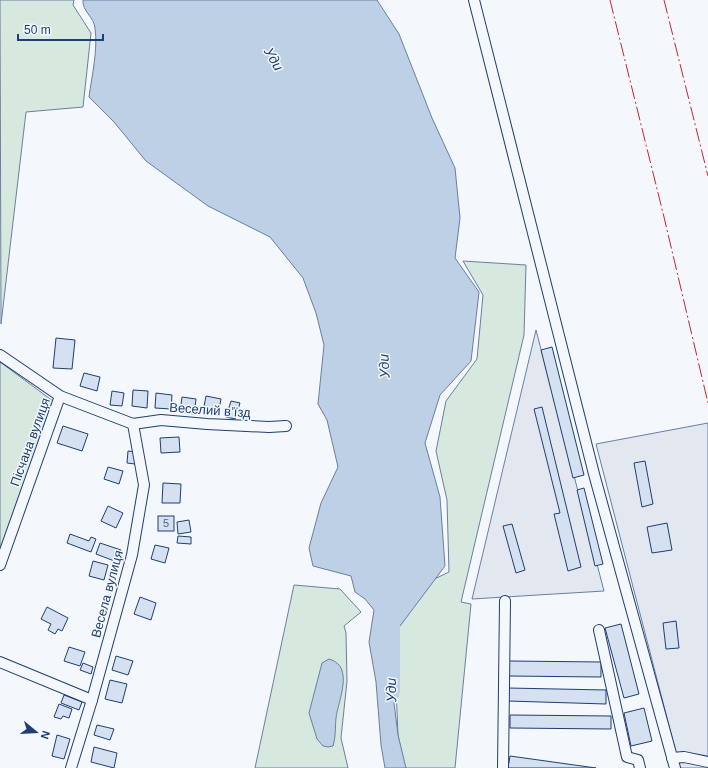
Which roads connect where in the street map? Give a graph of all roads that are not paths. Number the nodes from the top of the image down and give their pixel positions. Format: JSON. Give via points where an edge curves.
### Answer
{"nodes":[{"id":1,"x":474,"y":0,"type":"edge"},
{"id":2,"x":0,"y":355,"type":"edge"},
{"id":3,"x":60,"y":396,"type":"junction"},
{"id":4,"x":133,"y":424,"type":"junction"},
{"id":5,"x":286,"y":426,"type":"dead end"},
{"id":6,"x":0,"y":565,"type":"edge"},
{"id":7,"x":505,"y":601,"type":"dead end"},
{"id":8,"x":600,"y":630,"type":"dead end"},
{"id":9,"x":0,"y":662,"type":"edge"},
{"id":10,"x":92,"y":700,"type":"junction"},
{"id":11,"x":672,"y":758,"type":"junction"},
{"id":12,"x":708,"y":762,"type":"edge"},
{"id":13,"x":71,"y":768,"type":"edge"},
{"id":14,"x":503,"y":768,"type":"edge"},
{"id":15,"x":640,"y":768,"type":"edge"},
{"id":16,"x":675,"y":768,"type":"edge"}],
"edges":[{"from":1,"to":11,"type":"street","via":[[598,488]]},
{"from":2,"to":3,"type":"street"},
{"from":3,"to":4,"type":"street"},
{"from":3,"to":6,"type":"street","name":"Пісчана вулиця"},
{"from":4,"to":5,"type":"street","name":"Веселий в’їзд","via":[[161,420]]},
{"from":4,"to":10,"type":"street","name":"Весела вулиця","via":[[144,485],[132,555]]},
{"from":7,"to":14,"type":"street"},
{"from":8,"to":15,"type":"street","via":[[627,757],[638,760]]},
{"from":9,"to":10,"type":"street"},
{"from":10,"to":13,"type":"street","name":"Весела вулиця"},
{"from":11,"to":12,"type":"street","via":[[684,757]]},
{"from":11,"to":16,"type":"street"}]}
